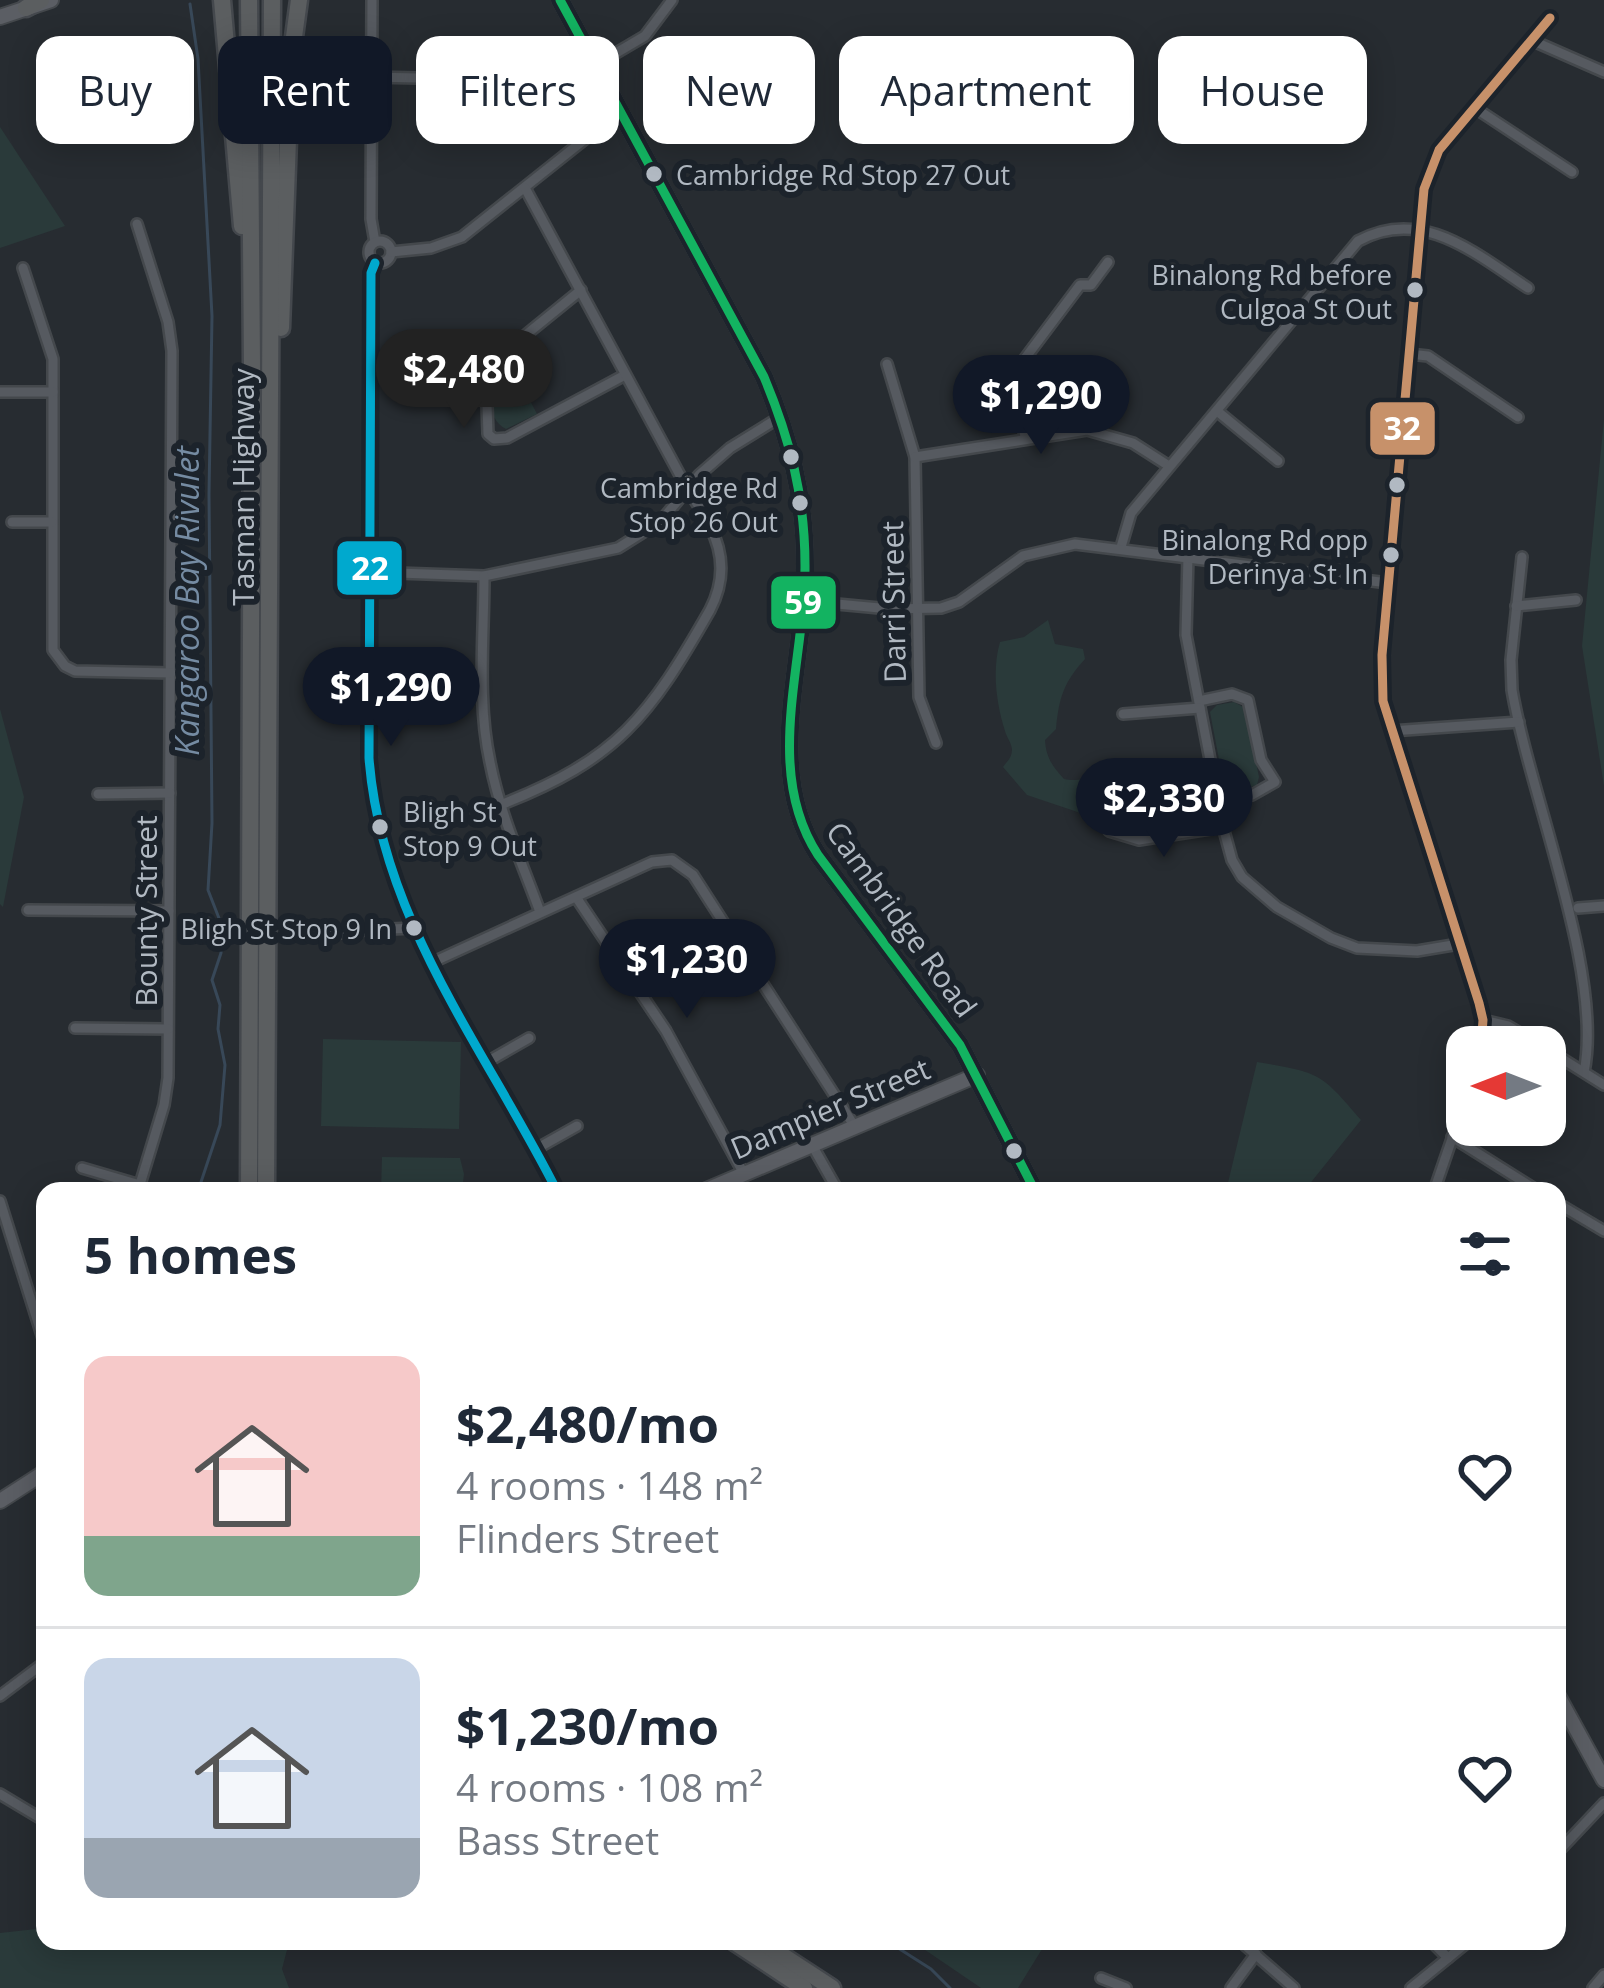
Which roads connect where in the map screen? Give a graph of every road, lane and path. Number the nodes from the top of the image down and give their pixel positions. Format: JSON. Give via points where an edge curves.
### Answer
{"nodes":[{"id":1,"x":51,"y":0,"type":"edge"},
{"id":2,"x":222,"y":0,"type":"edge"},
{"id":3,"x":249,"y":0,"type":"edge"},
{"id":4,"x":272,"y":0,"type":"edge"},
{"id":5,"x":299,"y":0,"type":"edge"},
{"id":6,"x":372,"y":0,"type":"edge"},
{"id":7,"x":560,"y":0,"type":"edge"},
{"id":8,"x":672,"y":0,"type":"edge"},
{"id":9,"x":33,"y":4,"type":"edge"},
{"id":10,"x":0,"y":17,"type":"edge"},
{"id":11,"x":1550,"y":18,"type":"dead end"},
{"id":12,"x":372,"y":36,"type":"edge"},
{"id":13,"x":579,"y":36,"type":"edge"},
{"id":14,"x":1531,"y":40,"type":"junction"},
{"id":15,"x":619,"y":51,"type":"edge"},
{"id":16,"x":1604,"y":73,"type":"edge"},
{"id":17,"x":1475,"y":108,"type":"junction"},
{"id":18,"x":619,"y":112,"type":"edge"},
{"id":19,"x":371,"y":144,"type":"edge"},
{"id":20,"x":579,"y":144,"type":"edge"},
{"id":21,"x":1572,"y":172,"type":"dead end"},
{"id":22,"x":525,"y":188,"type":"junction"},
{"id":23,"x":137,"y":224,"type":"dead end"},
{"id":24,"x":1419,"y":228,"type":"junction"},
{"id":25,"x":375,"y":242,"type":"junction"},
{"id":26,"x":391,"y":253,"type":"junction"},
{"id":27,"x":1108,"y":262,"type":"dead end"},
{"id":28,"x":375,"y":263,"type":"junction"},
{"id":29,"x":23,"y":268,"type":"dead end"},
{"id":30,"x":1528,"y":288,"type":"dead end"},
{"id":31,"x":581,"y":290,"type":"junction"},
{"id":32,"x":1409,"y":354,"type":"junction"},
{"id":33,"x":252,"y":362,"type":"junction"},
{"id":34,"x":887,"y":364,"type":"dead end"},
{"id":35,"x":625,"y":375,"type":"junction"},
{"id":36,"x":0,"y":392,"type":"edge"},
{"id":37,"x":53,"y":392,"type":"junction"},
{"id":38,"x":1217,"y":411,"type":"junction"},
{"id":39,"x":780,"y":417,"type":"junction"},
{"id":40,"x":1518,"y":417,"type":"dead end"},
{"id":41,"x":1025,"y":436,"type":"junction"},
{"id":42,"x":494,"y":440,"type":"junction"},
{"id":43,"x":488,"y":452,"type":"dead end"},
{"id":44,"x":915,"y":457,"type":"junction"},
{"id":45,"x":1278,"y":460,"type":"dead end"},
{"id":46,"x":1169,"y":466,"type":"junction"},
{"id":47,"x":688,"y":490,"type":"junction"},
{"id":48,"x":12,"y":522,"type":"dead end"},
{"id":49,"x":52,"y":523,"type":"junction"},
{"id":50,"x":1121,"y":547,"type":"junction"},
{"id":51,"x":1187,"y":556,"type":"junction"},
{"id":52,"x":1522,"y":556,"type":"dead end"},
{"id":53,"x":369,"y":572,"type":"junction"},
{"id":54,"x":484,"y":577,"type":"junction"},
{"id":55,"x":1388,"y":583,"type":"junction"},
{"id":56,"x":1576,"y":600,"type":"dead end"},
{"id":57,"x":269,"y":601,"type":"junction"},
{"id":58,"x":805,"y":601,"type":"junction"},
{"id":59,"x":1516,"y":606,"type":"junction"},
{"id":60,"x":917,"y":610,"type":"junction"},
{"id":61,"x":171,"y":673,"type":"junction"},
{"id":62,"x":1200,"y":705,"type":"junction"},
{"id":63,"x":1123,"y":714,"type":"dead end"},
{"id":64,"x":1519,"y":722,"type":"junction"},
{"id":65,"x":1391,"y":731,"type":"junction"},
{"id":66,"x":936,"y":743,"type":"dead end"},
{"id":67,"x":170,"y":793,"type":"junction"},
{"id":68,"x":98,"y":794,"type":"dead end"},
{"id":69,"x":1219,"y":801,"type":"junction"},
{"id":70,"x":500,"y":805,"type":"junction"},
{"id":71,"x":1223,"y":827,"type":"junction"},
{"id":72,"x":1113,"y":837,"type":"dead end"},
{"id":73,"x":576,"y":897,"type":"junction"},
{"id":74,"x":1604,"y":906,"type":"edge"},
{"id":75,"x":1578,"y":908,"type":"junction"},
{"id":76,"x":28,"y":910,"type":"dead end"},
{"id":77,"x":170,"y":911,"type":"junction"},
{"id":78,"x":540,"y":912,"type":"junction"},
{"id":79,"x":412,"y":928,"type":"junction"},
{"id":80,"x":325,"y":937,"type":"dead end"},
{"id":81,"x":1459,"y":944,"type":"junction"},
{"id":82,"x":1592,"y":958,"type":"dead end"},
{"id":83,"x":431,"y":963,"type":"junction"},
{"id":84,"x":1599,"y":1010,"type":"dead end"},
{"id":85,"x":1483,"y":1020,"type":"junction"},
{"id":86,"x":1483,"y":1026,"type":"edge"},
{"id":87,"x":1508,"y":1026,"type":"edge"},
{"id":88,"x":75,"y":1028,"type":"dead end"},
{"id":89,"x":169,"y":1028,"type":"junction"},
{"id":90,"x":529,"y":1038,"type":"dead end"},
{"id":91,"x":1566,"y":1060,"type":"edge"},
{"id":92,"x":487,"y":1063,"type":"junction"},
{"id":93,"x":1584,"y":1072,"type":"junction"},
{"id":94,"x":977,"y":1075,"type":"junction"},
{"id":95,"x":1604,"y":1085,"type":"edge"},
{"id":96,"x":577,"y":1126,"type":"dead end"},
{"id":97,"x":855,"y":1127,"type":"junction"},
{"id":98,"x":812,"y":1145,"type":"junction"},
{"id":99,"x":1449,"y":1146,"type":"edge"},
{"id":100,"x":1466,"y":1146,"type":"edge"},
{"id":101,"x":536,"y":1149,"type":"junction"},
{"id":102,"x":82,"y":1168,"type":"dead end"},
{"id":103,"x":744,"y":1174,"type":"junction"},
{"id":104,"x":122,"y":1182,"type":"edge"},
{"id":105,"x":141,"y":1182,"type":"edge"},
{"id":106,"x":249,"y":1182,"type":"edge"},
{"id":107,"x":266,"y":1182,"type":"edge"},
{"id":108,"x":552,"y":1182,"type":"edge"},
{"id":109,"x":725,"y":1182,"type":"edge"},
{"id":110,"x":833,"y":1182,"type":"edge"},
{"id":111,"x":1030,"y":1182,"type":"edge"},
{"id":112,"x":1437,"y":1182,"type":"edge"},
{"id":113,"x":1524,"y":1182,"type":"edge"},
{"id":114,"x":0,"y":1201,"type":"edge"},
{"id":115,"x":1566,"y":1208,"type":"edge"},
{"id":116,"x":1604,"y":1231,"type":"edge"},
{"id":117,"x":36,"y":1316,"type":"edge"},
{"id":118,"x":36,"y":1479,"type":"edge"},
{"id":119,"x":0,"y":1501,"type":"edge"},
{"id":120,"x":36,"y":1668,"type":"edge"},
{"id":121,"x":0,"y":1696,"type":"edge"},
{"id":122,"x":1566,"y":1710,"type":"edge"},
{"id":123,"x":1604,"y":1780,"type":"edge"},
{"id":124,"x":0,"y":1794,"type":"edge"},
{"id":125,"x":1604,"y":1803,"type":"edge"},
{"id":126,"x":36,"y":1816,"type":"edge"},
{"id":127,"x":1566,"y":1843,"type":"edge"},
{"id":128,"x":747,"y":1950,"type":"edge"},
{"id":129,"x":774,"y":1950,"type":"edge"},
{"id":130,"x":1251,"y":1950,"type":"edge"},
{"id":131,"x":1440,"y":1950,"type":"edge"},
{"id":132,"x":1458,"y":1950,"type":"edge"},
{"id":133,"x":1256,"y":1954,"type":"junction"},
{"id":134,"x":1448,"y":1958,"type":"junction"},
{"id":135,"x":1604,"y":1975,"type":"edge"},
{"id":136,"x":1101,"y":1978,"type":"dead end"},
{"id":137,"x":804,"y":1988,"type":"edge"},
{"id":138,"x":832,"y":1988,"type":"edge"},
{"id":139,"x":1126,"y":1988,"type":"edge"},
{"id":140,"x":1231,"y":1988,"type":"edge"},
{"id":141,"x":1294,"y":1988,"type":"edge"},
{"id":142,"x":1411,"y":1988,"type":"edge"},
{"id":143,"x":1593,"y":1988,"type":"edge"}],
"edges":[{"from":1,"to":9,"type":"main road"},
{"from":2,"to":33,"type":"highway"},
{"from":3,"to":33,"type":"highway","name":"Tasman Highway"},
{"from":4,"to":57,"type":"highway","name":"Tasman Highway"},
{"from":5,"to":57,"type":"highway"},
{"from":6,"to":12,"type":"street"},
{"from":7,"to":13,"type":"main road","name":"Cambridge Road"},
{"from":8,"to":15,"type":"street","via":[[645,36]]},
{"from":9,"to":10,"type":"main road"},
{"from":11,"to":14,"type":"street"},
{"from":14,"to":16,"type":"street"},
{"from":14,"to":17,"type":"street"},
{"from":17,"to":21,"type":"street"},
{"from":17,"to":24,"type":"street","via":[[1427,175]]},
{"from":18,"to":39,"type":"main road","name":"Cambridge Road"},
{"from":19,"to":25,"type":"street"},
{"from":20,"to":22,"type":"street"},
{"from":22,"to":26,"type":"street","via":[[462,237]]},
{"from":22,"to":31,"type":"street"},
{"from":23,"to":61,"type":"street","name":"Bounty Street","via":[[172,340]]},
{"from":24,"to":30,"type":"street","via":[[1448,237]]},
{"from":24,"to":32,"type":"street"},
{"from":24,"to":38,"type":"street","via":[[1371,234],[1349,249]]},
{"from":25,"to":26,"type":"street"},
{"from":25,"to":28,"type":"street","via":[[368,254]]},
{"from":26,"to":28,"type":"street"},
{"from":27,"to":41,"type":"street","via":[[1091,285],[1080,285],[1021,365]]},
{"from":28,"to":53,"type":"street"},
{"from":29,"to":37,"type":"street","via":[[52,352]]},
{"from":31,"to":35,"type":"street"},
{"from":31,"to":42,"type":"street","via":[[489,367],[485,422]]},
{"from":32,"to":40,"type":"street","via":[[1428,356]]},
{"from":32,"to":55,"type":"street"},
{"from":33,"to":106,"type":"highway","name":"Tasman Highway"},
{"from":34,"to":44,"type":"street","name":"Darri Street"},
{"from":35,"to":42,"type":"street"},
{"from":35,"to":47,"type":"street"},
{"from":36,"to":37,"type":"street"},
{"from":37,"to":49,"type":"street"},
{"from":38,"to":45,"type":"street"},
{"from":38,"to":46,"type":"street"},
{"from":39,"to":47,"type":"street","via":[[730,448]]},
{"from":39,"to":58,"type":"main road","name":"Cambridge Road","via":[[802,502]]},
{"from":41,"to":44,"type":"street"},
{"from":41,"to":46,"type":"street","via":[[1097,431]]},
{"from":42,"to":43,"type":"street"},
{"from":44,"to":60,"type":"street","name":"Darri Street"},
{"from":46,"to":50,"type":"street","via":[[1128,517]]},
{"from":47,"to":54,"type":"street","via":[[649,532],[618,548]]},
{"from":47,"to":70,"type":"street","via":[[721,553],[718,593],[703,623],[654,701],[616,743],[568,777]]},
{"from":48,"to":49,"type":"street"},
{"from":49,"to":61,"type":"street","via":[[52,635],[60,661],[80,672]]},
{"from":50,"to":51,"type":"street"},
{"from":50,"to":60,"type":"street","via":[[1042,549],[959,602]]},
{"from":51,"to":55,"type":"street"},
{"from":51,"to":62,"type":"street","via":[[1185,622]]},
{"from":52,"to":59,"type":"street"},
{"from":53,"to":54,"type":"street"},
{"from":53,"to":79,"type":"street","via":[[370,784]]},
{"from":54,"to":70,"type":"street","via":[[484,721]]},
{"from":55,"to":65,"type":"street","via":[[1381,680]]},
{"from":56,"to":59,"type":"street"},
{"from":57,"to":107,"type":"highway","name":"Tasman Highway"},
{"from":58,"to":60,"type":"street"},
{"from":58,"to":94,"type":"main road","name":"Cambridge Road","via":[[789,770],[801,824]]},
{"from":59,"to":64,"type":"street","via":[[1511,674]]},
{"from":60,"to":66,"type":"street","name":"Darri Street","via":[[919,697]]},
{"from":61,"to":67,"type":"street","name":"Bounty Street"},
{"from":62,"to":63,"type":"street"},
{"from":62,"to":69,"type":"street"},
{"from":62,"to":69,"type":"street","via":[[1232,694],[1248,700],[1261,760],[1275,782]]},
{"from":64,"to":65,"type":"street"},
{"from":64,"to":75,"type":"street"},
{"from":65,"to":81,"type":"street"},
{"from":67,"to":68,"type":"street","name":"Bounty Street"},
{"from":67,"to":77,"type":"street","name":"Bounty Street"},
{"from":69,"to":71,"type":"street"},
{"from":70,"to":78,"type":"street"},
{"from":71,"to":72,"type":"street"},
{"from":71,"to":81,"type":"street","via":[[1232,860],[1255,892],[1331,938],[1387,952]]},
{"from":73,"to":78,"type":"street"},
{"from":73,"to":97,"type":"street","via":[[658,861],[688,868]]},
{"from":73,"to":103,"type":"street","via":[[666,1030]]},
{"from":74,"to":75,"type":"street"},
{"from":75,"to":82,"type":"street"},
{"from":76,"to":77,"type":"street"},
{"from":77,"to":89,"type":"street","name":"Bounty Street"},
{"from":78,"to":83,"type":"street"},
{"from":79,"to":80,"type":"street"},
{"from":79,"to":83,"type":"street"},
{"from":81,"to":85,"type":"street"},
{"from":83,"to":92,"type":"street"},
{"from":84,"to":93,"type":"street"},
{"from":85,"to":86,"type":"street"},
{"from":85,"to":87,"type":"street"},
{"from":88,"to":89,"type":"street","name":"Bounty Street"},
{"from":89,"to":105,"type":"street","name":"Bounty Street","via":[[164,1106]]},
{"from":90,"to":92,"type":"street"},
{"from":91,"to":93,"type":"street"},
{"from":92,"to":101,"type":"street"},
{"from":93,"to":95,"type":"street"},
{"from":94,"to":97,"type":"main road","name":"Dampier Street"},
{"from":94,"to":111,"type":"main road","name":"Cambridge Road"},
{"from":96,"to":101,"type":"street"},
{"from":97,"to":98,"type":"main road","name":"Dampier Street"},
{"from":98,"to":103,"type":"main road","name":"Dampier Street"},
{"from":98,"to":110,"type":"street"},
{"from":99,"to":112,"type":"street"},
{"from":100,"to":113,"type":"street"},
{"from":101,"to":108,"type":"street"},
{"from":102,"to":104,"type":"street","name":"Bounty Street"},
{"from":103,"to":109,"type":"main road","name":"Dampier Street"},
{"from":114,"to":117,"type":"street"},
{"from":115,"to":116,"type":"street"},
{"from":118,"to":119,"type":"main road"},
{"from":120,"to":121,"type":"street"},
{"from":122,"to":123,"type":"main road"},
{"from":124,"to":126,"type":"street"},
{"from":125,"to":127,"type":"street"},
{"from":128,"to":137,"type":"highway"},
{"from":129,"to":138,"type":"highway"},
{"from":130,"to":133,"type":"street"},
{"from":131,"to":134,"type":"street"},
{"from":132,"to":134,"type":"street"},
{"from":133,"to":140,"type":"street"},
{"from":133,"to":141,"type":"street"},
{"from":134,"to":142,"type":"street"},
{"from":135,"to":143,"type":"street"},
{"from":136,"to":139,"type":"street"}]}
